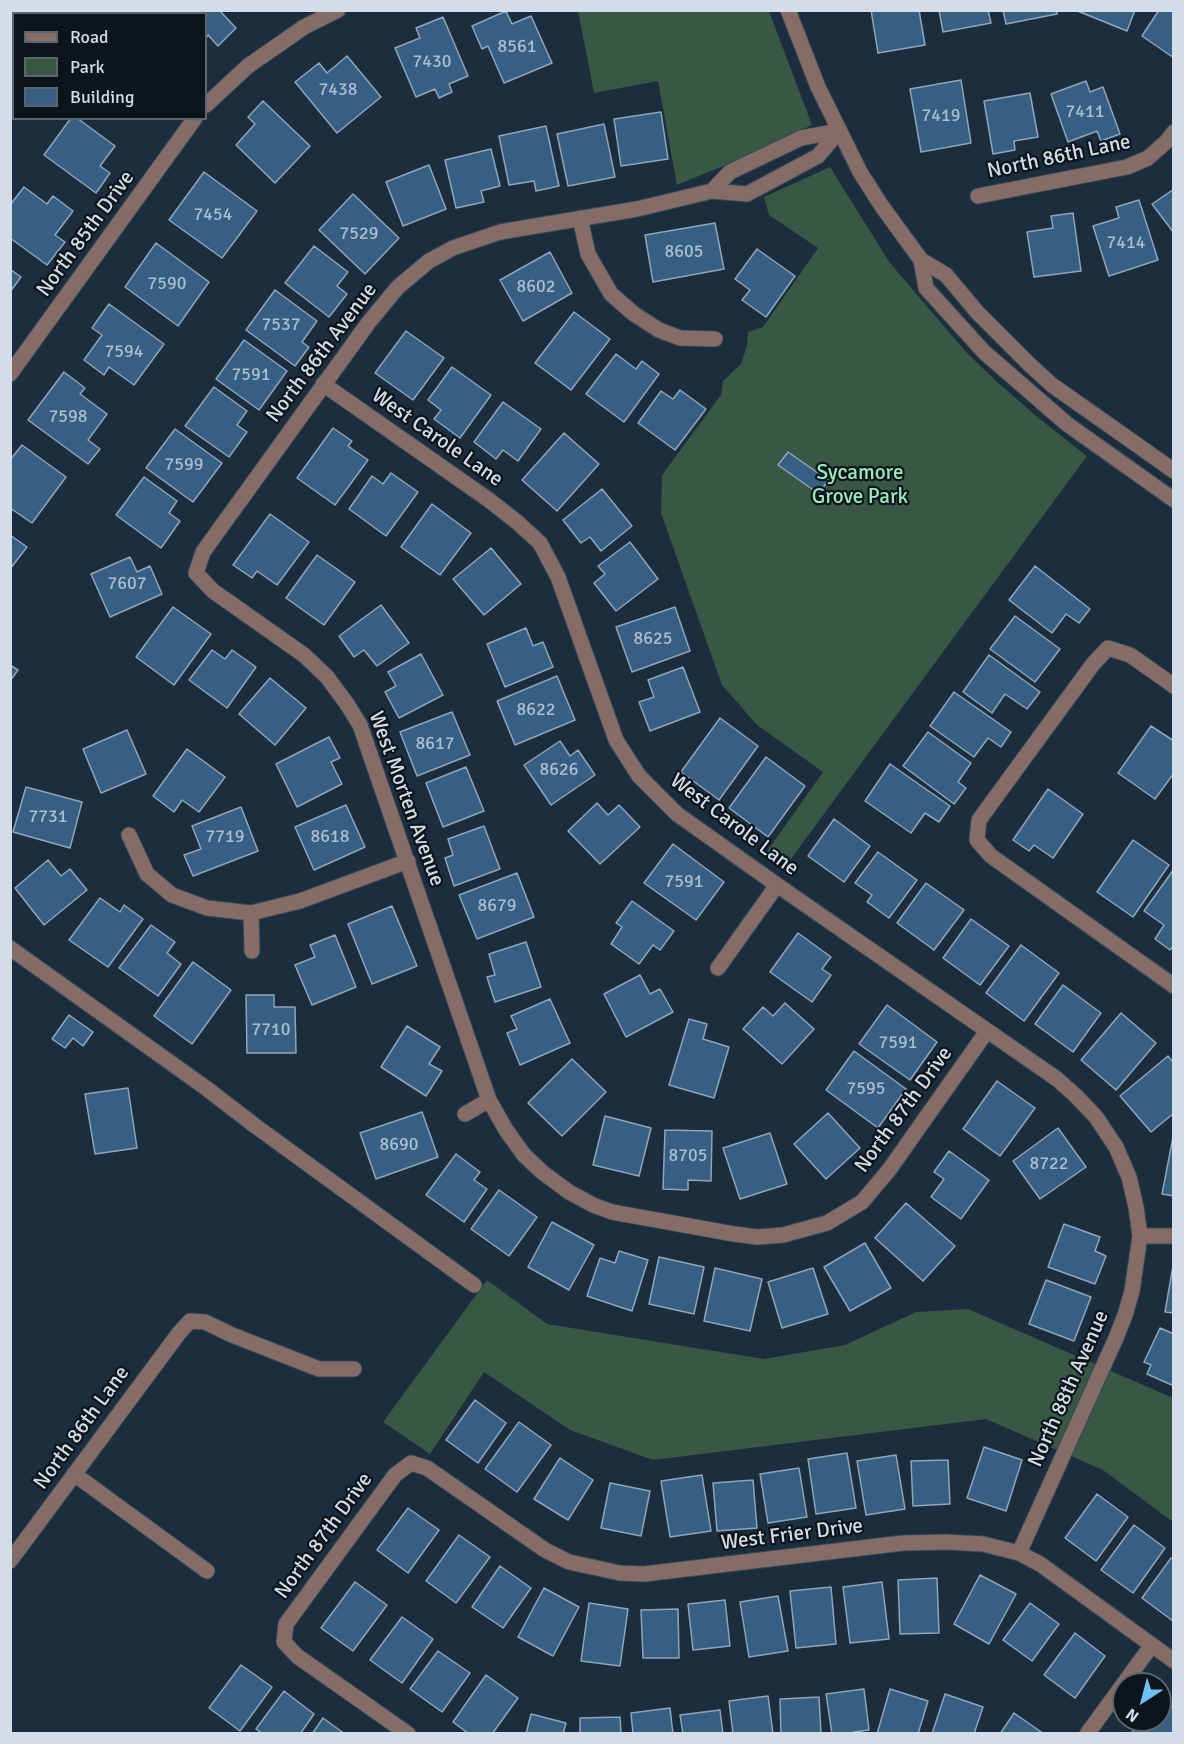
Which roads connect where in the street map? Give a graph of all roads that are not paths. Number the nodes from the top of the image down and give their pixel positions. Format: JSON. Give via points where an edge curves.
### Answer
{"nodes":[{"id":1,"x":338,"y":10,"type":"edge"},
{"id":2,"x":788,"y":10,"type":"edge"},
{"id":3,"x":207,"y":103,"type":"edge"},
{"id":4,"x":194,"y":120,"type":"edge"},
{"id":5,"x":839,"y":131,"type":"junction"},
{"id":6,"x":1173,"y":132,"type":"edge"},
{"id":7,"x":712,"y":191,"type":"junction"},
{"id":8,"x":978,"y":196,"type":"dead end"},
{"id":9,"x":580,"y":218,"type":"junction"},
{"id":10,"x":921,"y":260,"type":"junction"},
{"id":11,"x":715,"y":339,"type":"dead end"},
{"id":12,"x":10,"y":374,"type":"edge"},
{"id":13,"x":323,"y":384,"type":"junction"},
{"id":14,"x":1173,"y":471,"type":"edge"},
{"id":15,"x":1173,"y":500,"type":"edge"},
{"id":16,"x":196,"y":573,"type":"joint"},
{"id":17,"x":1173,"y":686,"type":"edge"},
{"id":18,"x":129,"y":835,"type":"dead end"},
{"id":19,"x":408,"y":861,"type":"junction"},
{"id":20,"x":777,"y":885,"type":"junction"},
{"id":21,"x":251,"y":913,"type":"junction"},
{"id":22,"x":10,"y":948,"type":"edge"},
{"id":23,"x":252,"y":951,"type":"dead end"},
{"id":24,"x":718,"y":968,"type":"dead end"},
{"id":25,"x":1173,"y":986,"type":"edge"},
{"id":26,"x":987,"y":1031,"type":"junction"},
{"id":27,"x":489,"y":1100,"type":"junction"},
{"id":28,"x":465,"y":1114,"type":"dead end"},
{"id":29,"x":783,"y":1235,"type":"joint"},
{"id":30,"x":1140,"y":1236,"type":"junction"},
{"id":31,"x":1173,"y":1236,"type":"edge"},
{"id":32,"x":474,"y":1286,"type":"dead end"},
{"id":33,"x":354,"y":1369,"type":"dead end"},
{"id":34,"x":411,"y":1463,"type":"joint"},
{"id":35,"x":74,"y":1474,"type":"junction"},
{"id":36,"x":1019,"y":1553,"type":"junction"},
{"id":37,"x":10,"y":1561,"type":"edge"},
{"id":38,"x":207,"y":1571,"type":"dead end"},
{"id":39,"x":1152,"y":1644,"type":"junction"},
{"id":40,"x":1173,"y":1661,"type":"edge"},
{"id":41,"x":408,"y":1734,"type":"edge"},
{"id":42,"x":1087,"y":1734,"type":"edge"}],
"edges":[{"from":1,"to":3,"type":"street","via":[[304,27],[248,66]]},
{"from":2,"to":5,"type":"street"},
{"from":4,"to":12,"type":"street","name":"North 85th Drive"},
{"from":5,"to":7,"type":"street","via":[[801,138],[730,172]]},
{"from":5,"to":7,"type":"street","name":"North 86th Avenue","via":[[818,156],[747,194]]},
{"from":5,"to":10,"type":"street","via":[[860,172]]},
{"from":6,"to":8,"type":"street","name":"North 86th Lane","via":[[1148,158],[1127,167]]},
{"from":7,"to":9,"type":"street","name":"North 86th Avenue"},
{"from":9,"to":11,"type":"street","via":[[588,254],[611,294],[659,330],[680,338]]},
{"from":9,"to":13,"type":"street","name":"North 86th Avenue","via":[[500,232],[429,261],[398,287]]},
{"from":10,"to":14,"type":"street","via":[[946,275],[977,312],[1052,385]]},
{"from":10,"to":15,"type":"street","via":[[926,288],[984,352],[1067,424]]},
{"from":13,"to":16,"type":"street","name":"North 86th Avenue","via":[[203,552]]},
{"from":13,"to":20,"type":"street","name":"West Carole Lane","via":[[489,500],[540,543],[558,577],[616,740],[639,776],[677,814]]},
{"from":16,"to":19,"type":"street","name":"West Morten Avenue","via":[[213,591],[304,655],[347,704],[360,725]]},
{"from":17,"to":25,"type":"street","via":[[1130,655],[1108,648],[979,820],[976,840],[991,856]]},
{"from":18,"to":21,"type":"street","via":[[147,874],[172,895],[207,908]]},
{"from":19,"to":21,"type":"street","via":[[300,901]]},
{"from":19,"to":27,"type":"street","name":"West Morten Avenue"},
{"from":20,"to":24,"type":"street"},
{"from":20,"to":26,"type":"street","name":"West Carole Lane"},
{"from":21,"to":23,"type":"street"},
{"from":22,"to":32,"type":"street"},
{"from":26,"to":29,"type":"street","name":"North 87th Drive","via":[[862,1202],[827,1222]]},
{"from":26,"to":30,"type":"street","name":"West Carole Lane","via":[[1057,1079],[1096,1118],[1116,1147],[1129,1177]]},
{"from":27,"to":28,"type":"street"},
{"from":27,"to":29,"type":"street","name":"West Morten Avenue","via":[[524,1155],[569,1192],[593,1205],[612,1212],[734,1234]]},
{"from":30,"to":31,"type":"street"},
{"from":30,"to":36,"type":"street","name":"North 88th Avenue","via":[[1125,1315]]},
{"from":33,"to":35,"type":"street","name":"North 86th Lane","via":[[319,1369],[205,1322],[190,1321]]},
{"from":34,"to":36,"type":"street","name":"West Frier Drive","via":[[427,1468],[545,1551],[569,1562],[620,1573],[644,1574],[903,1543],[983,1544]]},
{"from":34,"to":41,"type":"street","name":"North 87th Drive","via":[[395,1474],[286,1624],[284,1642],[297,1656]]},
{"from":35,"to":37,"type":"street","name":"North 86th Lane"},
{"from":35,"to":38,"type":"street"},
{"from":36,"to":39,"type":"street","name":"West Frier Drive"},
{"from":39,"to":40,"type":"street","name":"West Frier Drive"},
{"from":39,"to":42,"type":"street"}]}
